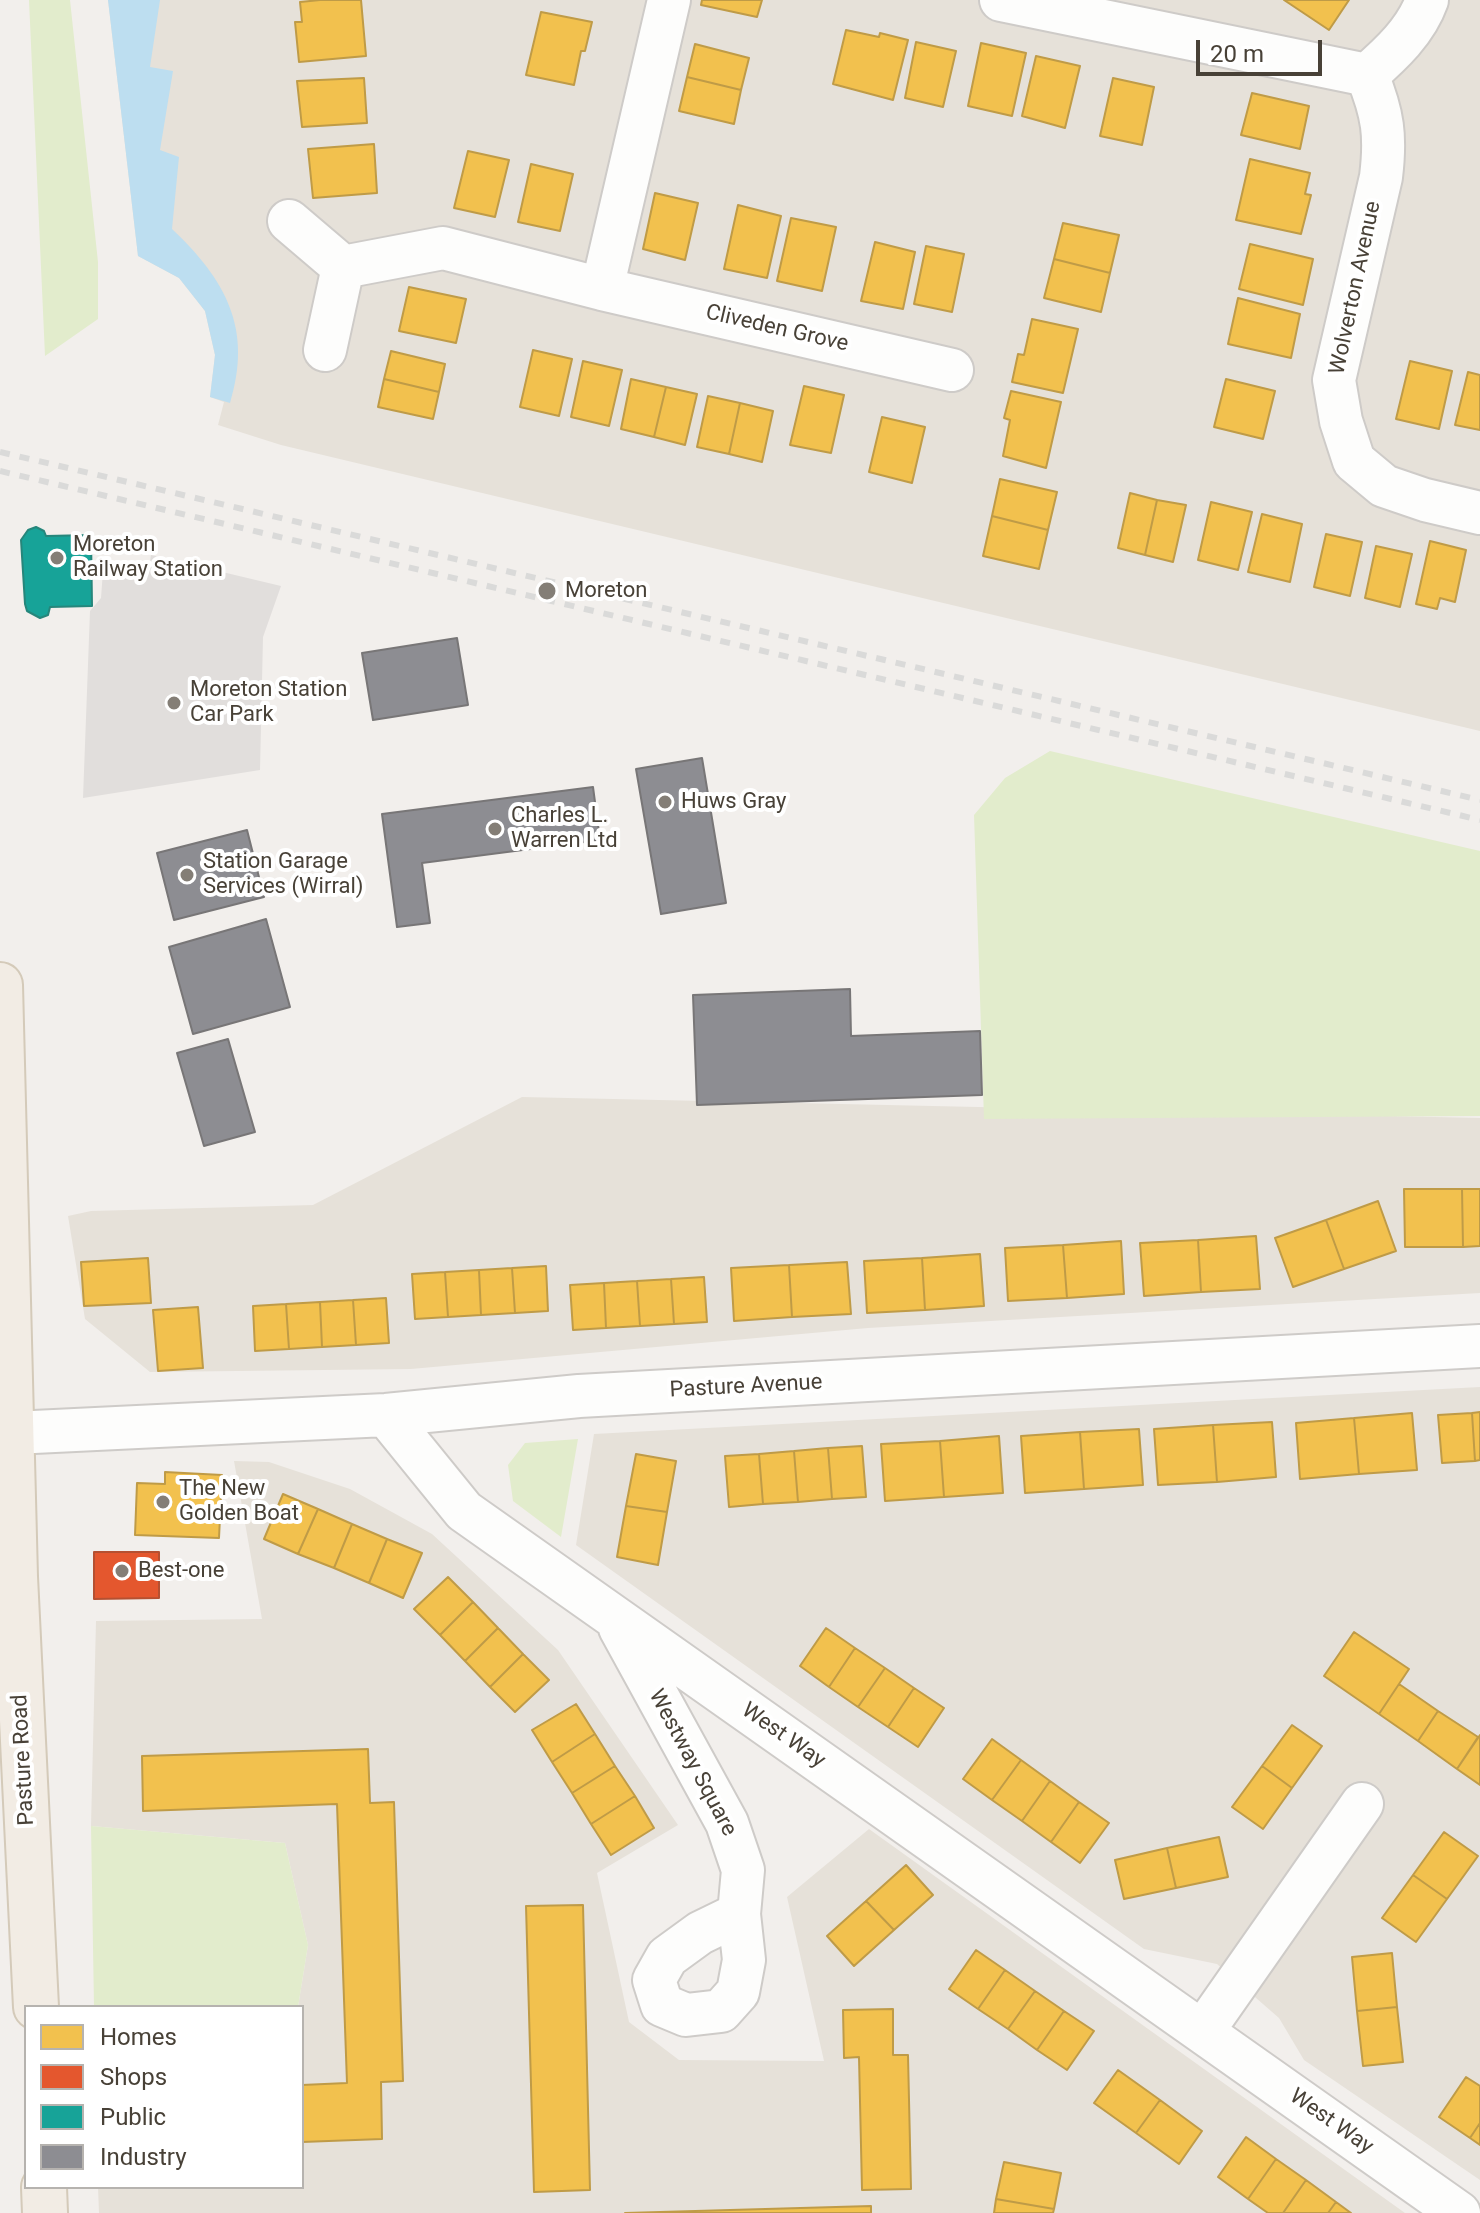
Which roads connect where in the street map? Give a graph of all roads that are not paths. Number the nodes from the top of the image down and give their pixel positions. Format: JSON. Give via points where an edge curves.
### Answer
{"nodes":[{"id":1,"x":669,"y":0,"type":"edge"},
{"id":2,"x":1427,"y":0,"type":"edge"},
{"id":3,"x":1027,"y":3,"type":"edge"},
{"id":4,"x":1367,"y":75,"type":"junction"},
{"id":5,"x":289,"y":221,"type":"dead end"},
{"id":6,"x":343,"y":267,"type":"junction"},
{"id":7,"x":602,"y":289,"type":"junction"},
{"id":8,"x":325,"y":350,"type":"dead end"},
{"id":9,"x":952,"y":370,"type":"dead end"},
{"id":10,"x":1480,"y":513,"type":"edge"},
{"id":11,"x":0,"y":985,"type":"edge"},
{"id":12,"x":1480,"y":1346,"type":"edge"},
{"id":13,"x":386,"y":1415,"type":"junction"},
{"id":14,"x":13,"y":1433,"type":"junction"},
{"id":15,"x":614,"y":1618,"type":"junction"},
{"id":16,"x":1362,"y":1804,"type":"dead end"},
{"id":17,"x":739,"y":1914,"type":"dead end"},
{"id":18,"x":36,"y":2005,"type":"edge"},
{"id":19,"x":1203,"y":2031,"type":"junction"},
{"id":20,"x":44,"y":2189,"type":"edge"},
{"id":21,"x":45,"y":2213,"type":"edge"},
{"id":22,"x":1459,"y":2213,"type":"edge"}],
"edges":[{"from":1,"to":7,"type":"street"},
{"from":2,"to":4,"type":"street","via":[[1397,49]]},
{"from":3,"to":4,"type":"street"},
{"from":4,"to":10,"type":"street","name":"Wolverton Avenue","via":[[1379,105],[1384,155],[1334,380],[1341,421],[1354,461],[1384,486]]},
{"from":5,"to":6,"type":"street"},
{"from":6,"to":7,"type":"street","name":"Cliveden Grove","via":[[443,248]]},
{"from":6,"to":8,"type":"street"},
{"from":7,"to":9,"type":"street","name":"Cliveden Grove"},
{"from":11,"to":14,"type":"main road","name":"Pasture Road"},
{"from":12,"to":13,"type":"street","name":"Pasture Avenue","via":[[579,1396]]},
{"from":13,"to":14,"type":"street","name":"Pasture Avenue"},
{"from":13,"to":15,"type":"street","name":"West Way","via":[[464,1511]]},
{"from":14,"to":18,"type":"main road","name":"Pasture Road"},
{"from":15,"to":17,"type":"street","name":"Westway Square","via":[[727,1823],[743,1870]]},
{"from":15,"to":19,"type":"street","name":"West Way"},
{"from":16,"to":19,"type":"street"},
{"from":19,"to":22,"type":"street","name":"West Way"},
{"from":20,"to":21,"type":"main road"}]}
